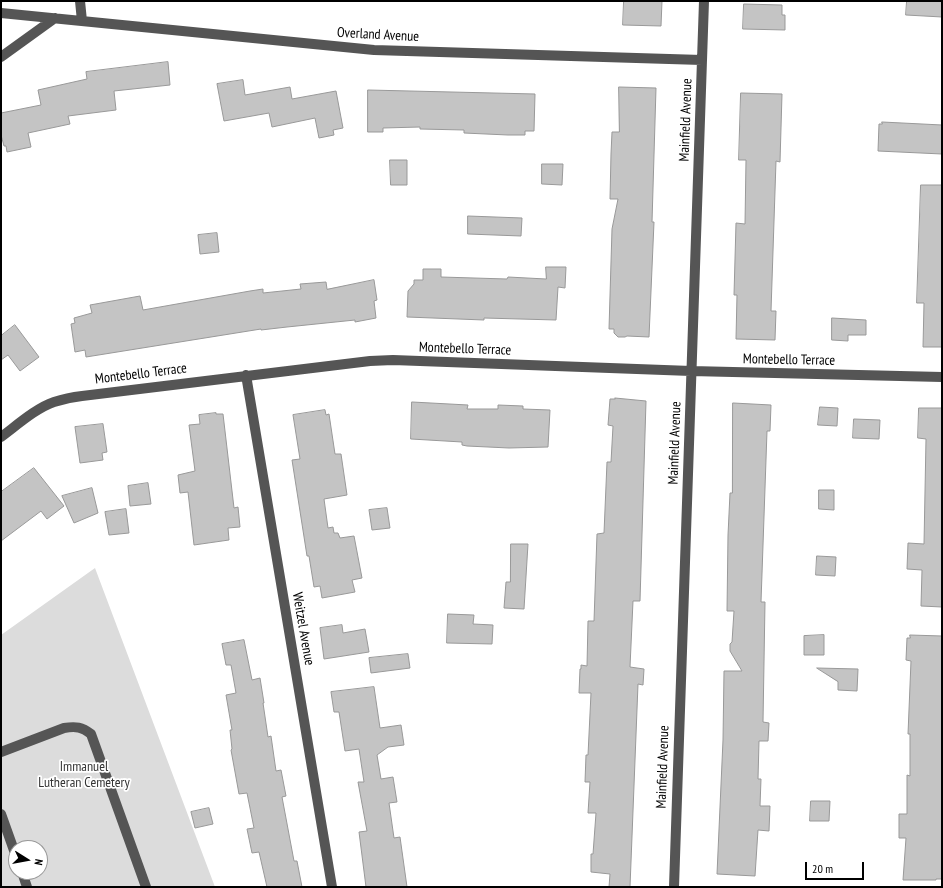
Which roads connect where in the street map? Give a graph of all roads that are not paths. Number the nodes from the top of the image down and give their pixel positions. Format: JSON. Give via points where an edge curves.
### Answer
{"nodes":[{"id":1,"x":80,"y":1,"type":"edge"},
{"id":2,"x":704,"y":1,"type":"edge"},
{"id":3,"x":1,"y":13,"type":"edge"},
{"id":4,"x":54,"y":18,"type":"junction"},
{"id":5,"x":82,"y":21,"type":"junction"},
{"id":6,"x":1,"y":57,"type":"edge"},
{"id":7,"x":702,"y":60,"type":"junction"},
{"id":8,"x":692,"y":372,"type":"junction"},
{"id":9,"x":246,"y":376,"type":"junction"},
{"id":10,"x":942,"y":377,"type":"edge"},
{"id":11,"x":1,"y":437,"type":"edge"},
{"id":12,"x":1,"y":752,"type":"edge"},
{"id":13,"x":1,"y":814,"type":"edge"},
{"id":14,"x":10,"y":840,"type":"edge"},
{"id":15,"x":146,"y":887,"type":"edge"},
{"id":16,"x":332,"y":887,"type":"edge"},
{"id":17,"x":674,"y":887,"type":"edge"}],
"edges":[{"from":1,"to":5,"type":"street"},
{"from":2,"to":7,"type":"street","name":"Mainfield Avenue"},
{"from":3,"to":4,"type":"street","name":"Overland Avenue"},
{"from":4,"to":5,"type":"street","name":"Overland Avenue"},
{"from":4,"to":6,"type":"street"},
{"from":5,"to":7,"type":"street","name":"Overland Avenue","via":[[374,50]]},
{"from":7,"to":8,"type":"street","name":"Mainfield Avenue"},
{"from":8,"to":9,"type":"street","name":"Montebello Terrace","via":[[394,360]]},
{"from":8,"to":10,"type":"street","name":"Montebello Terrace"},
{"from":8,"to":17,"type":"street","name":"Mainfield Avenue"},
{"from":9,"to":11,"type":"street","name":"Montebello Terrace","via":[[82,396],[54,402],[43,406]]},
{"from":9,"to":16,"type":"street","name":"Weitzel Avenue"},
{"from":12,"to":15,"type":"street","via":[[64,728],[84,728],[91,734]]},
{"from":13,"to":14,"type":"street"}]}
